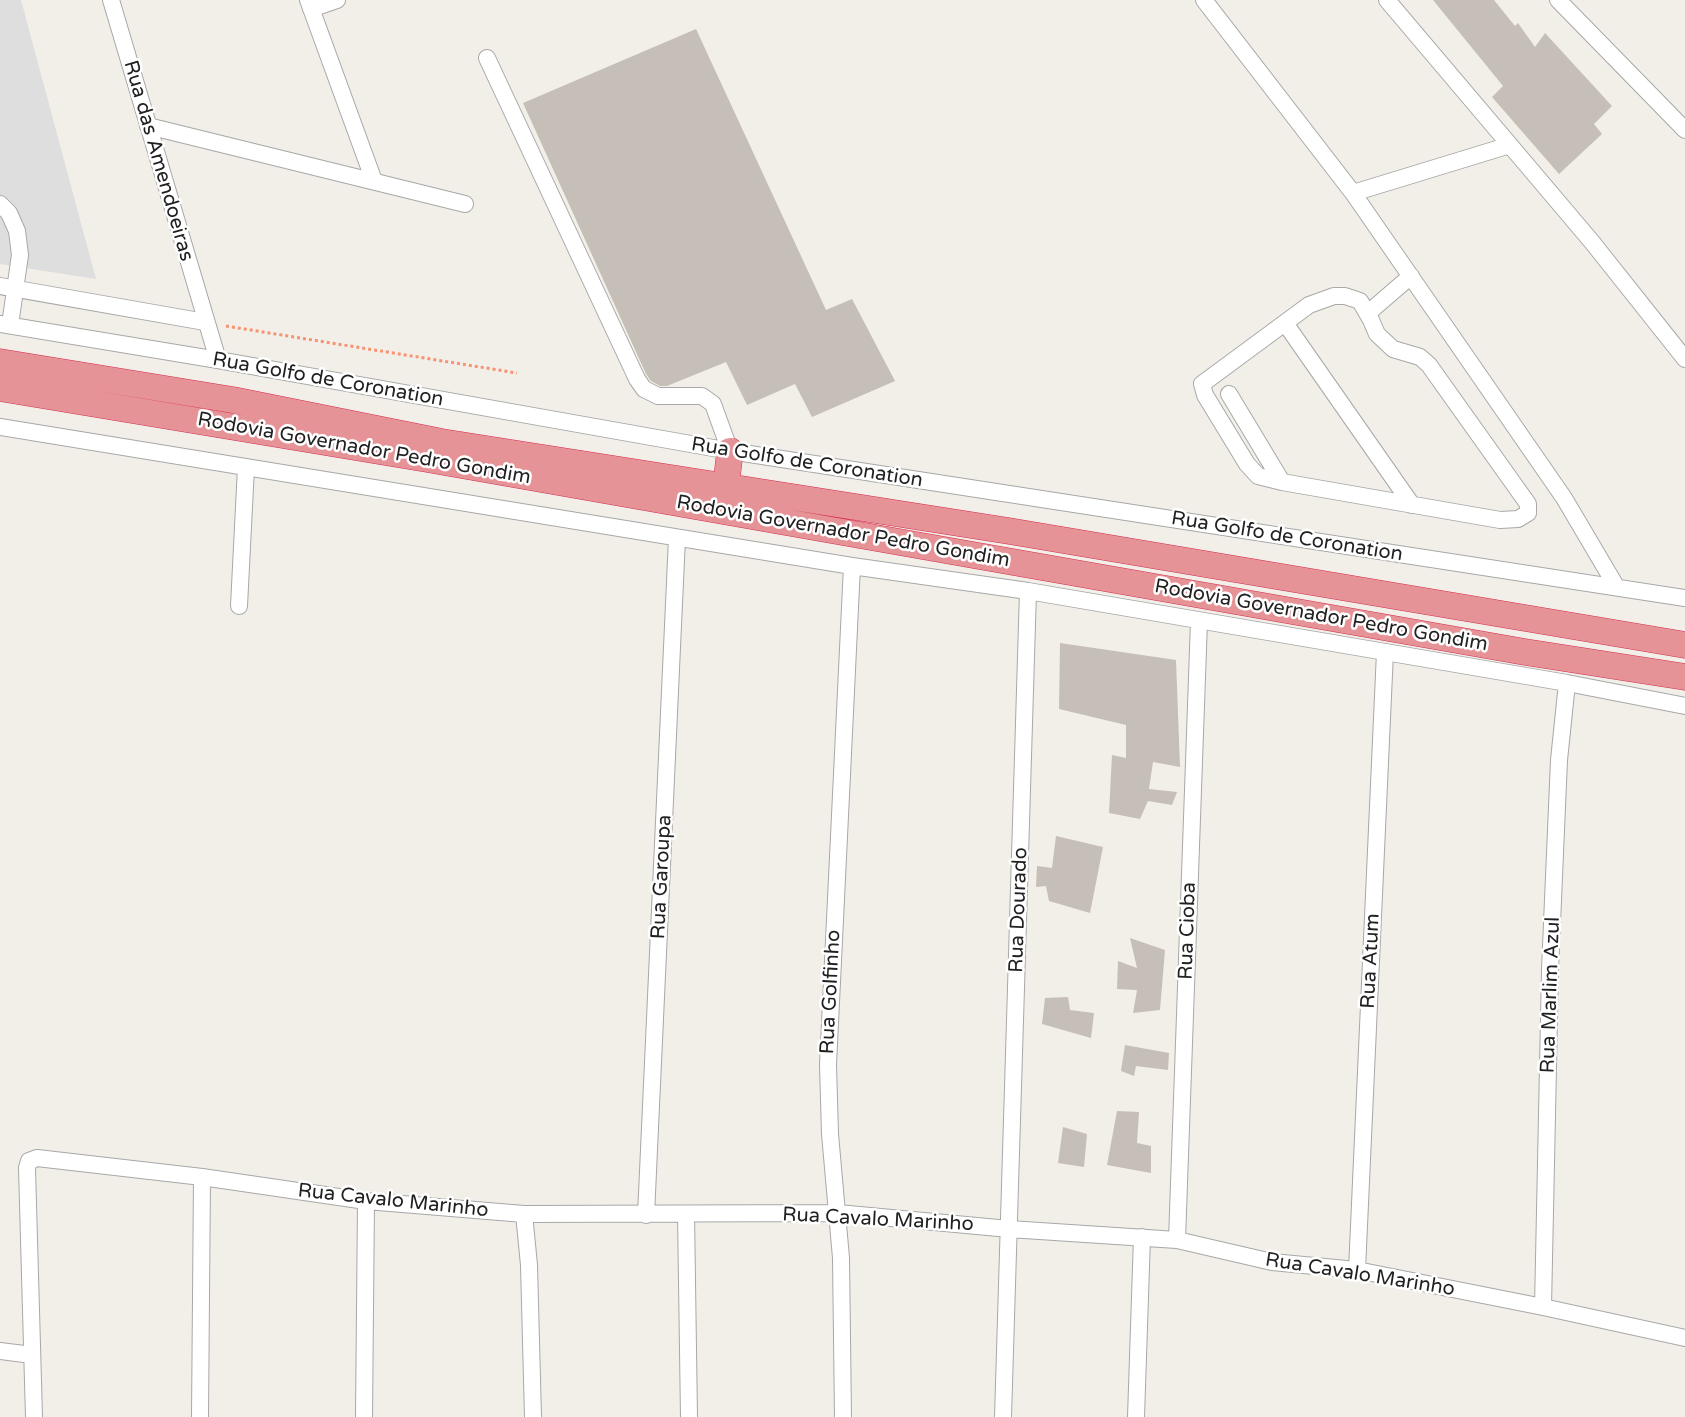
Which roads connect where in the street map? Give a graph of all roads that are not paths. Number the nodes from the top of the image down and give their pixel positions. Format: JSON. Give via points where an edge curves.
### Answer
{"nodes":[{"id":1,"x":111,"y":0,"type":"edge"},
{"id":2,"x":337,"y":0,"type":"edge"},
{"id":3,"x":1204,"y":0,"type":"edge"},
{"id":4,"x":1387,"y":0,"type":"edge"},
{"id":5,"x":1558,"y":0,"type":"edge"},
{"id":6,"x":309,"y":4,"type":"edge"},
{"id":7,"x":487,"y":58,"type":"dead end"},
{"id":8,"x":148,"y":126,"type":"junction"},
{"id":9,"x":1685,"y":130,"type":"edge"},
{"id":10,"x":1510,"y":145,"type":"junction"},
{"id":11,"x":374,"y":181,"type":"junction"},
{"id":12,"x":1353,"y":193,"type":"junction"},
{"id":13,"x":0,"y":204,"type":"edge"},
{"id":14,"x":465,"y":204,"type":"dead end"},
{"id":15,"x":1411,"y":276,"type":"junction"},
{"id":16,"x":7,"y":288,"type":"edge"},
{"id":17,"x":1368,"y":313,"type":"junction"},
{"id":18,"x":206,"y":322,"type":"junction"},
{"id":19,"x":1285,"y":322,"type":"junction"},
{"id":20,"x":5,"y":324,"type":"edge"},
{"id":21,"x":1685,"y":359,"type":"edge"},
{"id":22,"x":218,"y":360,"type":"junction"},
{"id":23,"x":0,"y":363,"type":"edge"},
{"id":24,"x":0,"y":388,"type":"edge"},
{"id":25,"x":1229,"y":394,"type":"dead end"},
{"id":26,"x":0,"y":427,"type":"edge"},
{"id":27,"x":730,"y":451,"type":"junction"},
{"id":28,"x":246,"y":467,"type":"junction"},
{"id":29,"x":1282,"y":482,"type":"junction"},
{"id":30,"x":726,"y":486,"type":"junction"},
{"id":31,"x":1412,"y":505,"type":"junction"},
{"id":32,"x":677,"y":538,"type":"junction"},
{"id":33,"x":852,"y":566,"type":"junction"},
{"id":34,"x":1616,"y":586,"type":"junction"},
{"id":35,"x":1029,"y":591,"type":"junction"},
{"id":36,"x":1685,"y":598,"type":"edge"},
{"id":37,"x":239,"y":606,"type":"dead end"},
{"id":38,"x":1199,"y":621,"type":"junction"},
{"id":39,"x":1685,"y":645,"type":"edge"},
{"id":40,"x":1385,"y":652,"type":"junction"},
{"id":41,"x":1685,"y":676,"type":"edge"},
{"id":42,"x":1567,"y":683,"type":"junction"},
{"id":43,"x":1685,"y":706,"type":"edge"},
{"id":44,"x":202,"y":1177,"type":"junction"},
{"id":45,"x":366,"y":1201,"type":"junction"},
{"id":46,"x":838,"y":1213,"type":"junction"},
{"id":47,"x":524,"y":1214,"type":"junction"},
{"id":48,"x":686,"y":1214,"type":"junction"},
{"id":49,"x":646,"y":1215,"type":"junction"},
{"id":50,"x":1009,"y":1229,"type":"junction"},
{"id":51,"x":1142,"y":1237,"type":"junction"},
{"id":52,"x":1177,"y":1240,"type":"junction"},
{"id":53,"x":1357,"y":1270,"type":"junction"},
{"id":54,"x":1543,"y":1307,"type":"junction"},
{"id":55,"x":1685,"y":1338,"type":"edge"},
{"id":56,"x":0,"y":1352,"type":"edge"},
{"id":57,"x":33,"y":1355,"type":"junction"},
{"id":58,"x":34,"y":1417,"type":"edge"},
{"id":59,"x":200,"y":1417,"type":"edge"},
{"id":60,"x":364,"y":1417,"type":"edge"},
{"id":61,"x":532,"y":1417,"type":"edge"},
{"id":62,"x":689,"y":1417,"type":"edge"},
{"id":63,"x":843,"y":1417,"type":"edge"},
{"id":64,"x":1003,"y":1417,"type":"edge"},
{"id":65,"x":1136,"y":1417,"type":"edge"}],
"edges":[{"from":1,"to":8,"type":"street","name":"Rua das Amendoeiras"},
{"from":2,"to":6,"type":"street"},
{"from":3,"to":12,"type":"street"},
{"from":4,"to":10,"type":"street"},
{"from":5,"to":9,"type":"street"},
{"from":6,"to":11,"type":"street"},
{"from":7,"to":27,"type":"street","via":[[637,379],[644,389],[658,396],[702,396],[712,405]]},
{"from":8,"to":11,"type":"street"},
{"from":8,"to":18,"type":"street","name":"Rua das Amendoeiras"},
{"from":10,"to":12,"type":"street"},
{"from":10,"to":21,"type":"street"},
{"from":11,"to":14,"type":"street"},
{"from":12,"to":15,"type":"street"},
{"from":13,"to":16,"type":"street","via":[[17,231],[20,255]]},
{"from":15,"to":17,"type":"street"},
{"from":15,"to":34,"type":"street","via":[[1564,498]]},
{"from":16,"to":18,"type":"street"},
{"from":16,"to":20,"type":"street"},
{"from":17,"to":19,"type":"street","via":[[1360,301],[1334,296],[1309,305]]},
{"from":17,"to":31,"type":"street","via":[[1377,334],[1393,349],[1420,357],[1429,365],[1528,504],[1528,513],[1518,519],[1500,520]]},
{"from":18,"to":22,"type":"street","name":"Rua das Amendoeiras"},
{"from":19,"to":29,"type":"street","via":[[1202,384],[1247,464],[1258,476]]},
{"from":19,"to":31,"type":"street"},
{"from":20,"to":22,"type":"street","name":"Rua Golfo de Coronation"},
{"from":22,"to":27,"type":"street","name":"Rua Golfo de Coronation"},
{"from":23,"to":30,"type":"highway","name":"Rodovia Governador Pedro Gondim","via":[[233,400],[442,442]]},
{"from":24,"to":41,"type":"highway","name":"Rodovia Governador Pedro Gondim","via":[[1513,650]]},
{"from":25,"to":29,"type":"street"},
{"from":26,"to":28,"type":"street"},
{"from":27,"to":30,"type":"highway"},
{"from":27,"to":34,"type":"street","name":"Rua Golfo de Coronation"},
{"from":28,"to":32,"type":"street"},
{"from":28,"to":37,"type":"street"},
{"from":29,"to":31,"type":"street"},
{"from":30,"to":39,"type":"highway","name":"Rodovia Governador Pedro Gondim"},
{"from":32,"to":33,"type":"street"},
{"from":32,"to":49,"type":"street","name":"Rua Garoupa"},
{"from":33,"to":35,"type":"street"},
{"from":33,"to":46,"type":"street","name":"Rua Golfinho","via":[[828,1065]]},
{"from":34,"to":36,"type":"street","name":"Rua Golfo de Coronation"},
{"from":35,"to":38,"type":"street"},
{"from":35,"to":50,"type":"street","name":"Rua Dourado"},
{"from":38,"to":40,"type":"street"},
{"from":38,"to":52,"type":"street","name":"Rua Cioba"},
{"from":40,"to":42,"type":"street"},
{"from":40,"to":53,"type":"street","name":"Rua Atum"},
{"from":42,"to":43,"type":"street"},
{"from":42,"to":54,"type":"street","name":"Rua Marlim Azul","via":[[1559,760],[1550,970]]},
{"from":44,"to":45,"type":"street","name":"Rua Cavalo Marinho"},
{"from":44,"to":57,"type":"street","name":"Rua Cavalo Marinho","via":[[45,1158],[29,1161]]},
{"from":44,"to":59,"type":"street"},
{"from":45,"to":47,"type":"street","name":"Rua Cavalo Marinho"},
{"from":45,"to":60,"type":"street"},
{"from":46,"to":48,"type":"street","name":"Rua Cavalo Marinho"},
{"from":46,"to":50,"type":"street","name":"Rua Cavalo Marinho"},
{"from":46,"to":63,"type":"street","name":"Rua Golfinho"},
{"from":47,"to":49,"type":"street","name":"Rua Cavalo Marinho"},
{"from":47,"to":61,"type":"street"},
{"from":48,"to":49,"type":"street","name":"Rua Cavalo Marinho"},
{"from":48,"to":62,"type":"street"},
{"from":50,"to":51,"type":"street","name":"Rua Cavalo Marinho"},
{"from":50,"to":64,"type":"street","name":"Rua Dourado"},
{"from":51,"to":52,"type":"street","name":"Rua Cavalo Marinho"},
{"from":51,"to":65,"type":"street"},
{"from":52,"to":53,"type":"street","name":"Rua Cavalo Marinho","via":[[1272,1262]]},
{"from":53,"to":54,"type":"street","name":"Rua Cavalo Marinho"},
{"from":54,"to":55,"type":"street","name":"Rua Cavalo Marinho"},
{"from":56,"to":57,"type":"street"},
{"from":57,"to":58,"type":"street"}]}
